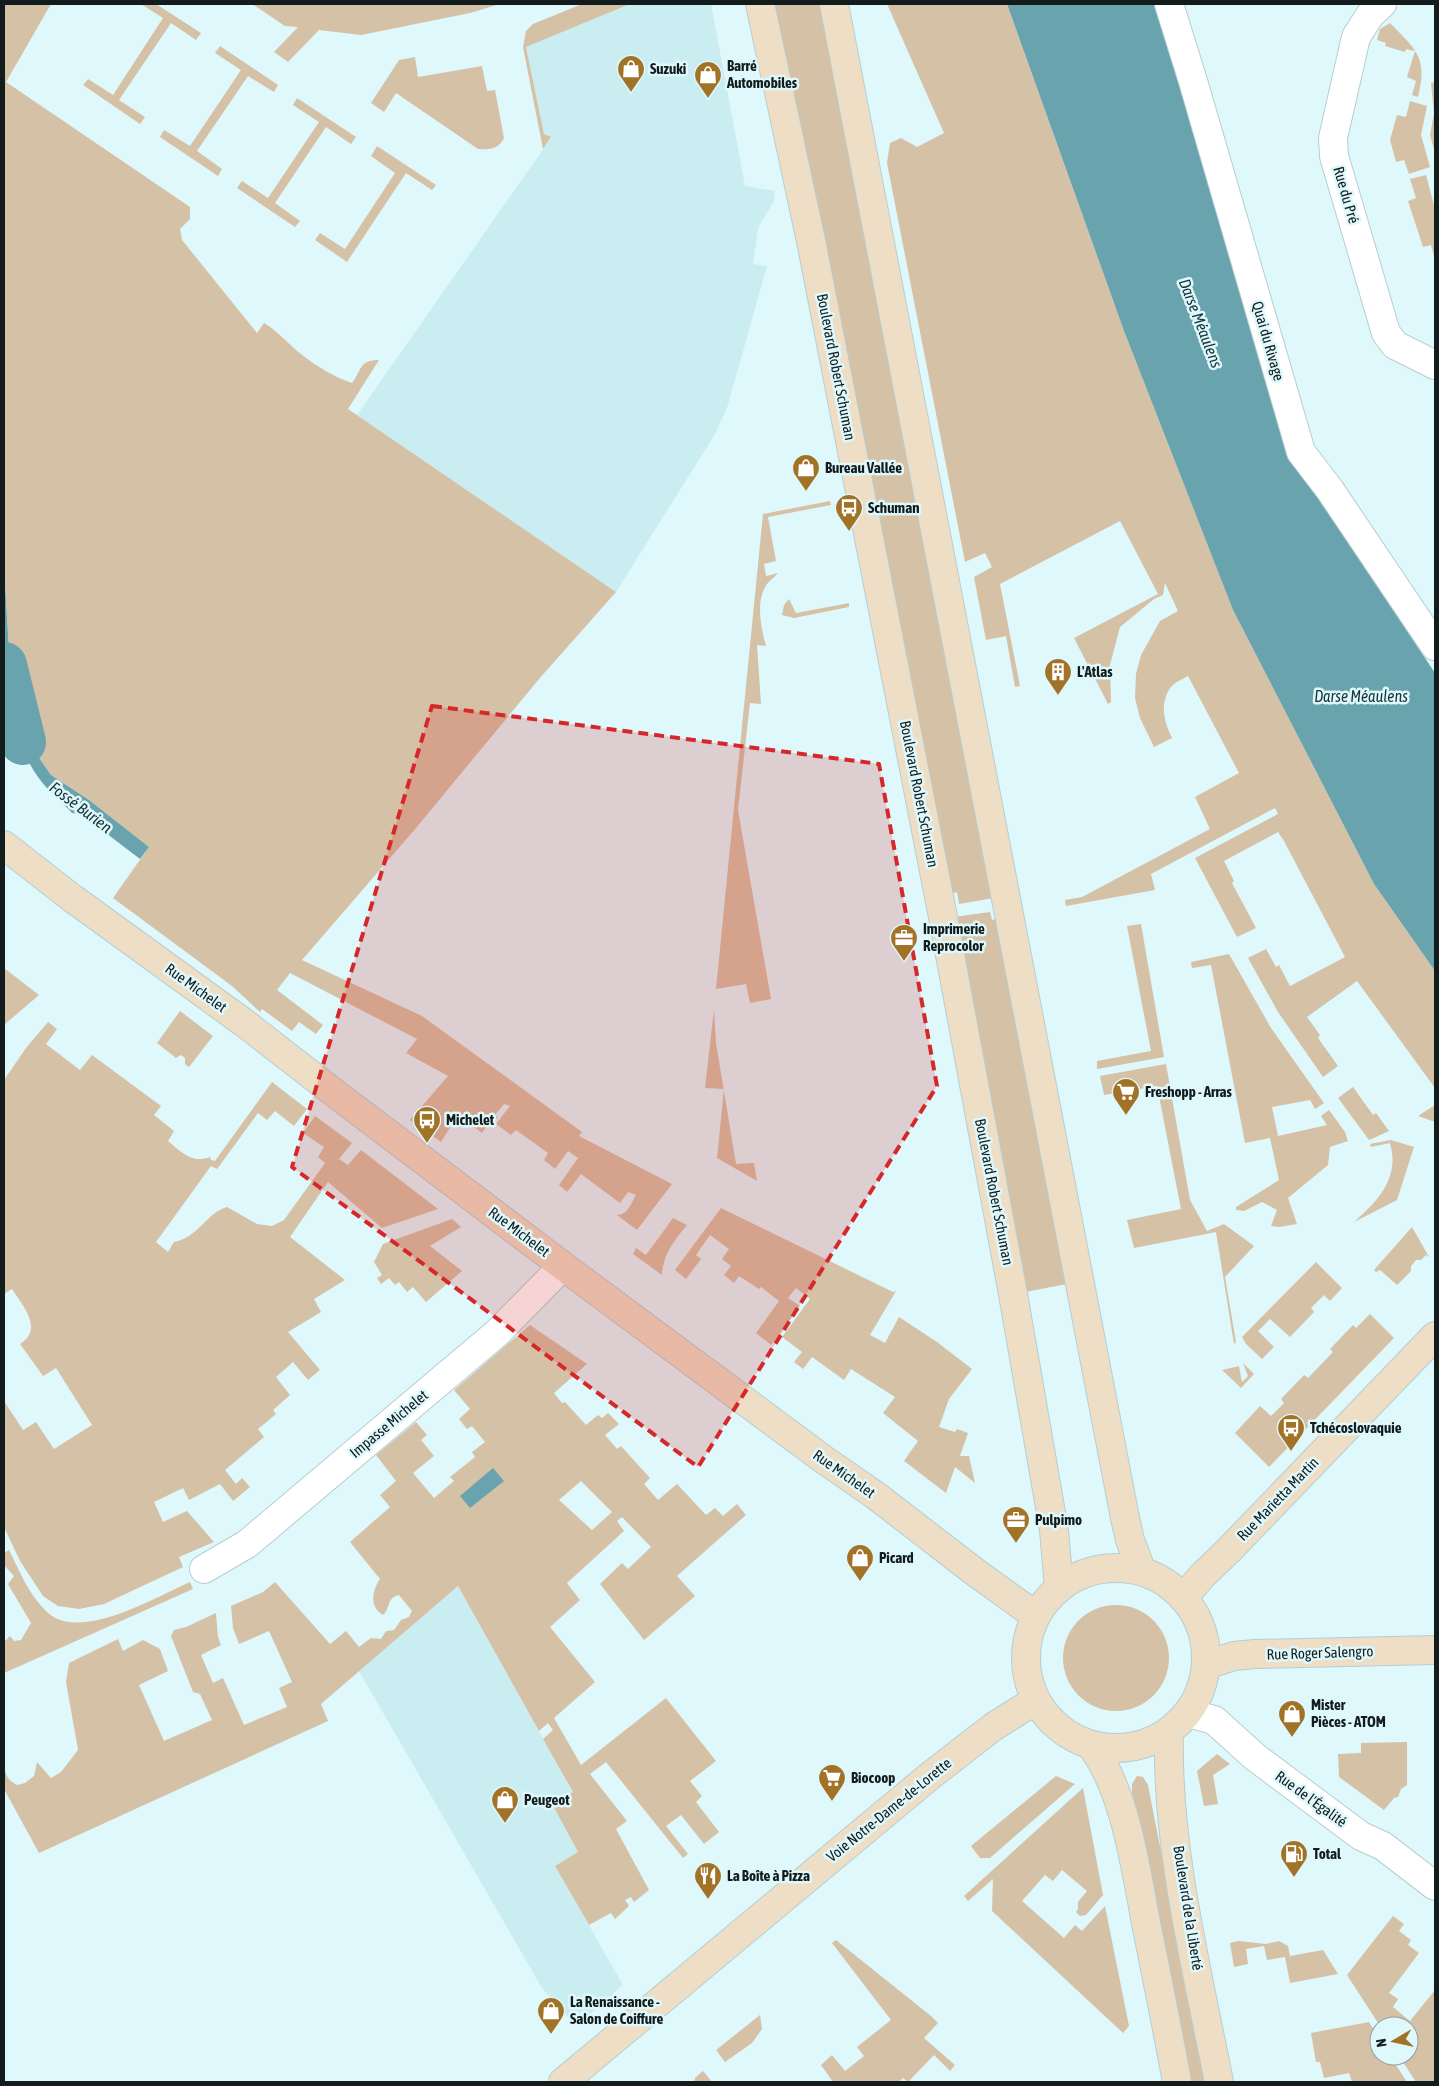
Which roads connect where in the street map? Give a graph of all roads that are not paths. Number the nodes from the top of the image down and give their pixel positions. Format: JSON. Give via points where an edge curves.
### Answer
{"nodes":[{"id":1,"x":760,"y":4,"type":"edge"},
{"id":2,"x":834,"y":4,"type":"edge"},
{"id":3,"x":1169,"y":4,"type":"edge"},
{"id":4,"x":1382,"y":4,"type":"edge"},
{"id":5,"x":1435,"y":365,"type":"edge"},
{"id":6,"x":1435,"y":646,"type":"edge"},
{"id":7,"x":4,"y":846,"type":"edge"},
{"id":8,"x":563,"y":1266,"type":"junction"},
{"id":9,"x":1435,"y":1336,"type":"edge"},
{"id":10,"x":204,"y":1569,"type":"dead end"},
{"id":11,"x":1141,"y":1569,"type":"junction"},
{"id":12,"x":1060,"y":1588,"type":"junction"},
{"id":13,"x":1183,"y":1598,"type":"junction"},
{"id":14,"x":1036,"y":1616,"type":"junction"},
{"id":15,"x":1435,"y":1650,"type":"edge"},
{"id":16,"x":1206,"y":1665,"type":"junction"},
{"id":17,"x":1036,"y":1700,"type":"junction"},
{"id":18,"x":1188,"y":1713,"type":"junction"},
{"id":19,"x":1169,"y":1732,"type":"junction"},
{"id":20,"x":1093,"y":1748,"type":"junction"},
{"id":21,"x":1435,"y":1886,"type":"edge"},
{"id":22,"x":563,"y":2082,"type":"edge"},
{"id":23,"x":1177,"y":2082,"type":"edge"},
{"id":24,"x":1219,"y":2082,"type":"edge"}],
"edges":[{"from":1,"to":12,"type":"main road","name":"Boulevard Robert Schuman","via":[[811,241],[942,912],[1013,1294],[1054,1530]]},
{"from":2,"to":11,"type":"main road","via":[[1125,1518]]},
{"from":3,"to":6,"type":"street","name":"Quai du Rivage","via":[[1301,452]]},
{"from":4,"to":5,"type":"street","name":"Rue du Pré","via":[[1370,15],[1356,37],[1333,138],[1334,156],[1386,333],[1395,345]]},
{"from":7,"to":8,"type":"main road","name":"Rue Michelet","via":[[243,1022]]},
{"from":8,"to":10,"type":"street","name":"Impasse Michelet","via":[[482,1346],[247,1544]]},
{"from":8,"to":14,"type":"main road","name":"Rue Michelet"},
{"from":9,"to":13,"type":"main road","name":"Rue Marietta Martin"},
{"from":11,"to":12,"type":"main road","via":[[1100,1568],[1073,1578]]},
{"from":11,"to":13,"type":"main road","via":[[1165,1582]]},
{"from":12,"to":14,"type":"main road"},
{"from":13,"to":16,"type":"main road","via":[[1197,1618],[1205,1641]]},
{"from":14,"to":17,"type":"main road","via":[[1028,1638],[1026,1660]]},
{"from":15,"to":16,"type":"main road","name":"Rue Roger Salengro","via":[[1256,1654],[1234,1656]]},
{"from":16,"to":18,"type":"main road","via":[[1200,1690]]},
{"from":17,"to":20,"type":"main road","via":[[1052,1722]]},
{"from":17,"to":22,"type":"main road","name":"Voie Notre-Dame-de-Lorette","via":[[931,1775]]},
{"from":18,"to":19,"type":"main road"},
{"from":18,"to":21,"type":"street","name":"Rue de l'Égalité","via":[[1214,1720],[1262,1763]]},
{"from":19,"to":20,"type":"main road","via":[[1147,1743],[1124,1748]]},
{"from":19,"to":24,"type":"main road","name":"Boulevard de la Liberté","via":[[1168,1766],[1182,1890]]},
{"from":20,"to":23,"type":"main road","via":[[1104,1764],[1119,1802],[1136,1871]]}]}
